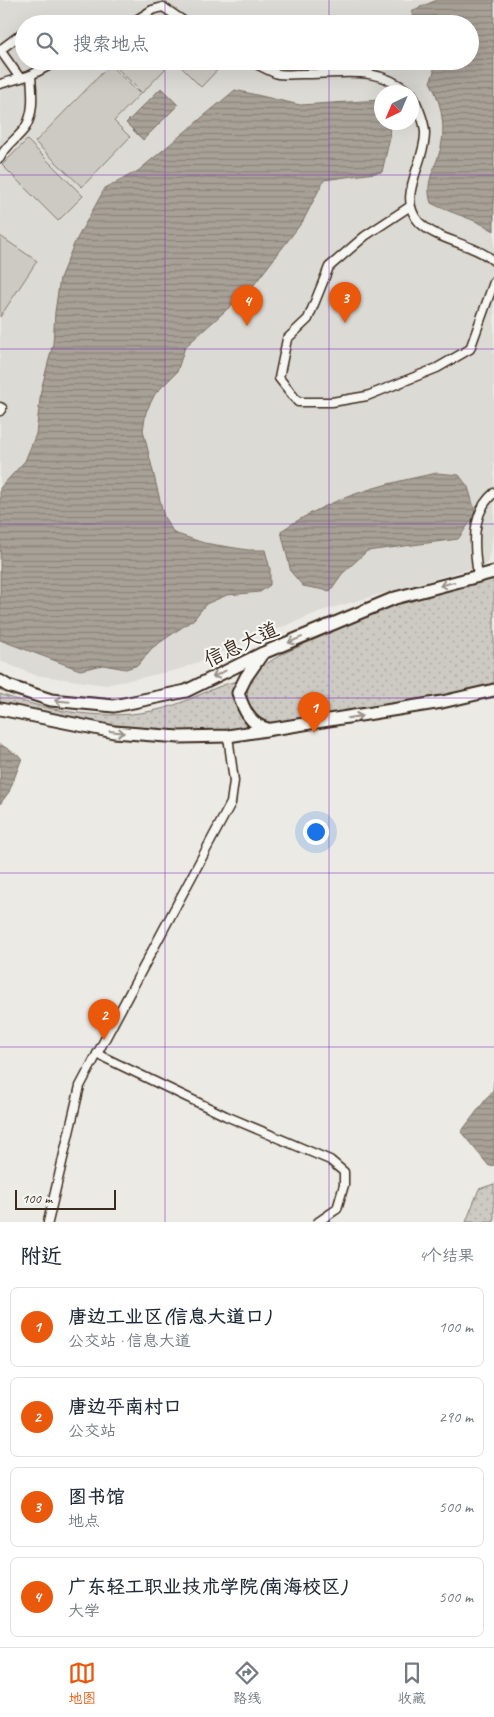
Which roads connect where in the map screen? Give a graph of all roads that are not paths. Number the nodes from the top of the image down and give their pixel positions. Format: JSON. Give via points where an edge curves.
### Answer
{"nodes":[{"id":1,"x":162,"y":4,"type":"edge"},
{"id":2,"x":144,"y":15,"type":"edge"},
{"id":3,"x":176,"y":15,"type":"edge"},
{"id":4,"x":15,"y":39,"type":"edge"},
{"id":5,"x":0,"y":50,"type":"edge"},
{"id":6,"x":41,"y":70,"type":"edge"},
{"id":7,"x":270,"y":70,"type":"edge"},
{"id":8,"x":31,"y":75,"type":"junction"},
{"id":9,"x":20,"y":78,"type":"junction"},
{"id":10,"x":0,"y":84,"type":"edge"},
{"id":11,"x":400,"y":85,"type":"edge"},
{"id":12,"x":419,"y":111,"type":"edge"},
{"id":13,"x":0,"y":158,"type":"edge"},
{"id":14,"x":409,"y":207,"type":"junction"},
{"id":15,"x":494,"y":261,"type":"edge"},
{"id":16,"x":494,"y":282,"type":"edge"},
{"id":17,"x":494,"y":493,"type":"edge"},
{"id":18,"x":494,"y":572,"type":"edge"},
{"id":19,"x":478,"y":576,"type":"junction"},
{"id":20,"x":263,"y":653,"type":"junction"},
{"id":21,"x":0,"y":681,"type":"edge"},
{"id":22,"x":494,"y":690,"type":"edge"},
{"id":23,"x":0,"y":709,"type":"edge"},
{"id":24,"x":272,"y":730,"type":"junction"},
{"id":25,"x":228,"y":736,"type":"junction"},
{"id":26,"x":97,"y":1054,"type":"junction"},
{"id":27,"x":48,"y":1222,"type":"edge"},
{"id":28,"x":318,"y":1222,"type":"edge"}],
"edges":[{"from":1,"to":2,"type":"street"},
{"from":1,"to":3,"type":"street"},
{"from":4,"to":5,"type":"street"},
{"from":5,"to":9,"type":"street"},
{"from":6,"to":8,"type":"street"},
{"from":7,"to":11,"type":"street","via":[[279,74],[362,72],[380,75]]},
{"from":8,"to":9,"type":"street"},
{"from":8,"to":13,"type":"street","via":[[33,107],[25,128]]},
{"from":9,"to":10,"type":"street"},
{"from":12,"to":14,"type":"street","via":[[425,132],[424,148]]},
{"from":14,"to":15,"type":"street","via":[[420,223],[437,234],[484,253]]},
{"from":14,"to":16,"type":"street","via":[[365,236],[329,267],[308,319],[287,338],[279,378],[298,402],[332,402],[367,396],[437,368],[470,349]]},
{"from":17,"to":19,"type":"street","via":[[479,515],[474,545]]},
{"from":18,"to":19,"type":"main road","name":"信息大道"},
{"from":19,"to":20,"type":"main road","name":"信息大道","one_way":true,"via":[[395,598]]},
{"from":20,"to":21,"type":"main road","name":"信息大道","one_way":true,"via":[[186,691],[114,706],[52,700]]},
{"from":20,"to":24,"type":"main road","via":[[238,694],[257,727]]},
{"from":24,"to":22,"type":"main road","one_way":true,"via":[[442,702]]},
{"from":23,"to":25,"type":"main road","one_way":true,"via":[[114,732],[180,737]]},
{"from":24,"to":25,"type":"main road"},
{"from":25,"to":26,"type":"street","via":[[234,781],[231,803]]},
{"from":26,"to":27,"type":"street","via":[[80,1086]]},
{"from":26,"to":28,"type":"street","via":[[226,1116],[330,1160],[344,1172],[344,1185],[337,1209]]}]}
